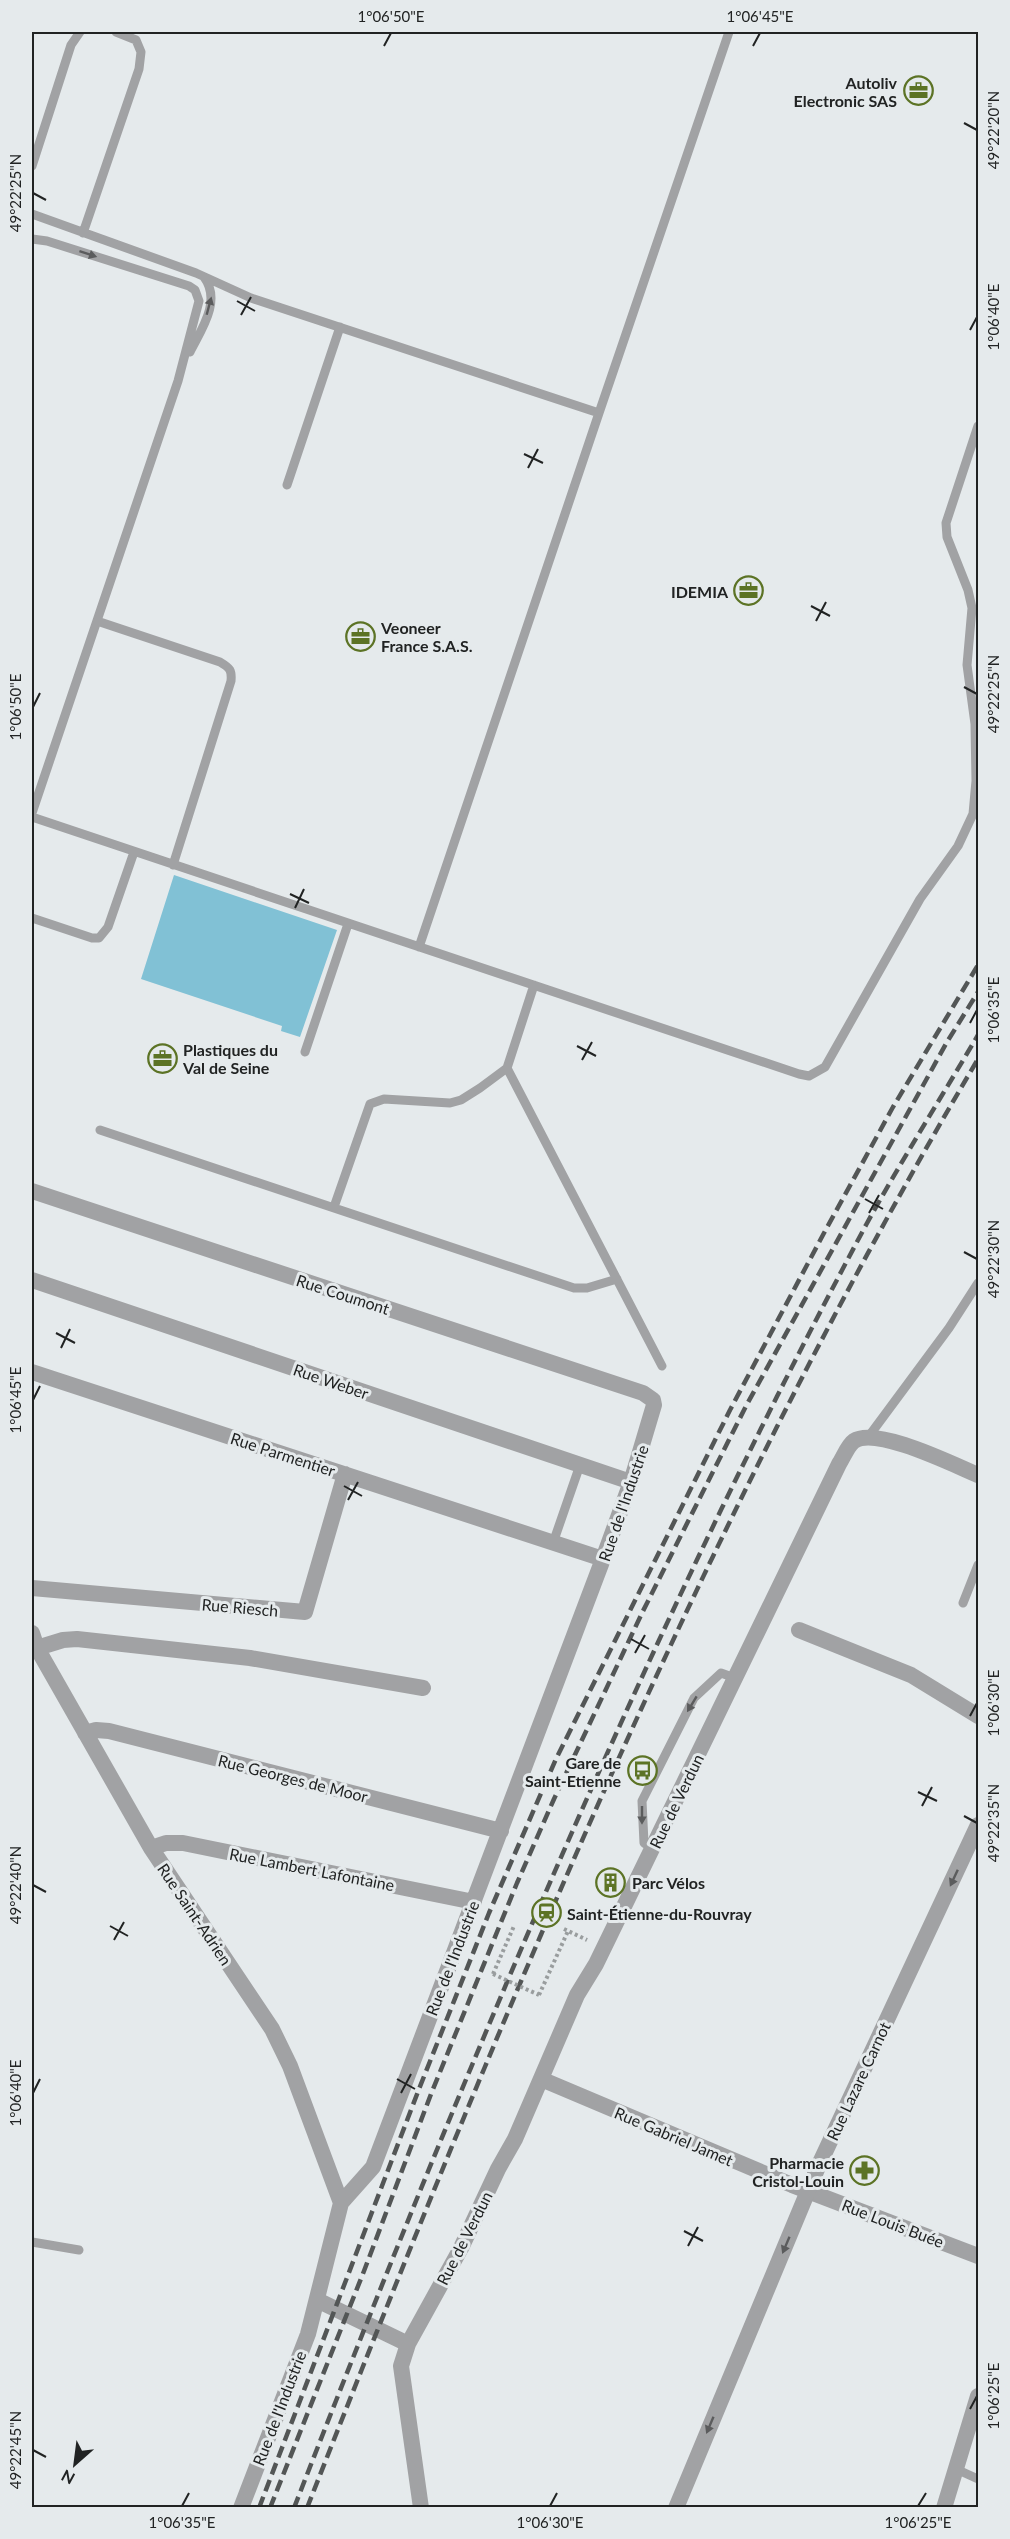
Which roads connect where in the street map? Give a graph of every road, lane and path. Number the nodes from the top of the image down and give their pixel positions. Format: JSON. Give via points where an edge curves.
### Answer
{"nodes":[{"id":1,"x":80,"y":32,"type":"edge"},
{"id":2,"x":116,"y":32,"type":"edge"},
{"id":3,"x":729,"y":32,"type":"edge"},
{"id":4,"x":32,"y":166,"type":"edge"},
{"id":5,"x":32,"y":214,"type":"edge"},
{"id":6,"x":83,"y":233,"type":"junction"},
{"id":7,"x":32,"y":239,"type":"edge"},
{"id":8,"x":204,"y":277,"type":"junction"},
{"id":9,"x":340,"y":327,"type":"junction"},
{"id":10,"x":181,"y":374,"type":"junction"},
{"id":11,"x":599,"y":413,"type":"junction"},
{"id":12,"x":978,"y":426,"type":"edge"},
{"id":13,"x":287,"y":485,"type":"dead end"},
{"id":14,"x":97,"y":621,"type":"junction"},
{"id":15,"x":32,"y":813,"type":"edge"},
{"id":16,"x":32,"y":818,"type":"edge"},
{"id":17,"x":134,"y":852,"type":"junction"},
{"id":18,"x":173,"y":865,"type":"junction"},
{"id":19,"x":32,"y":918,"type":"edge"},
{"id":20,"x":348,"y":924,"type":"junction"},
{"id":21,"x":419,"y":947,"type":"junction"},
{"id":22,"x":534,"y":986,"type":"junction"},
{"id":23,"x":305,"y":1052,"type":"dead end"},
{"id":24,"x":507,"y":1068,"type":"junction"},
{"id":25,"x":100,"y":1130,"type":"dead end"},
{"id":26,"x":32,"y":1191,"type":"edge"},
{"id":27,"x":334,"y":1207,"type":"junction"},
{"id":28,"x":617,"y":1279,"type":"junction"},
{"id":29,"x":32,"y":1280,"type":"edge"},
{"id":30,"x":978,"y":1283,"type":"edge"},
{"id":31,"x":662,"y":1366,"type":"dead end"},
{"id":32,"x":32,"y":1372,"type":"edge"},
{"id":33,"x":653,"y":1401,"type":"joint"},
{"id":34,"x":869,"y":1436,"type":"junction"},
{"id":35,"x":580,"y":1465,"type":"junction"},
{"id":36,"x":345,"y":1474,"type":"junction"},
{"id":37,"x":978,"y":1475,"type":"edge"},
{"id":38,"x":631,"y":1482,"type":"junction"},
{"id":39,"x":553,"y":1543,"type":"junction"},
{"id":40,"x":603,"y":1559,"type":"junction"},
{"id":41,"x":978,"y":1565,"type":"edge"},
{"id":42,"x":32,"y":1588,"type":"edge"},
{"id":43,"x":963,"y":1604,"type":"dead end"},
{"id":44,"x":799,"y":1630,"type":"dead end"},
{"id":45,"x":34,"y":1640,"type":"edge"},
{"id":46,"x":735,"y":1677,"type":"junction"},
{"id":47,"x":423,"y":1688,"type":"dead end"},
{"id":48,"x":978,"y":1716,"type":"edge"},
{"id":49,"x":85,"y":1733,"type":"junction"},
{"id":50,"x":978,"y":1825,"type":"edge"},
{"id":51,"x":501,"y":1831,"type":"junction"},
{"id":52,"x":151,"y":1848,"type":"junction"},
{"id":53,"x":653,"y":1848,"type":"junction"},
{"id":54,"x":474,"y":1902,"type":"junction"},
{"id":55,"x":514,"y":1926,"type":"dead end"},
{"id":56,"x":604,"y":1948,"type":"junction"},
{"id":57,"x":541,"y":2079,"type":"junction"},
{"id":58,"x":808,"y":2191,"type":"junction"},
{"id":59,"x":341,"y":2203,"type":"junction"},
{"id":60,"x":32,"y":2242,"type":"edge"},
{"id":61,"x":79,"y":2250,"type":"dead end"},
{"id":62,"x":978,"y":2256,"type":"edge"},
{"id":63,"x":318,"y":2300,"type":"junction"},
{"id":64,"x":408,"y":2344,"type":"junction"},
{"id":65,"x":978,"y":2396,"type":"edge"},
{"id":66,"x":956,"y":2469,"type":"junction"},
{"id":67,"x":978,"y":2479,"type":"edge"},
{"id":68,"x":241,"y":2508,"type":"edge"},
{"id":69,"x":421,"y":2508,"type":"edge"},
{"id":70,"x":676,"y":2508,"type":"edge"},
{"id":71,"x":944,"y":2508,"type":"edge"}],
"edges":[{"from":1,"to":4,"type":"lane","via":[[71,45]]},
{"from":2,"to":6,"type":"lane","via":[[136,40],[141,52]]},
{"from":3,"to":11,"type":"lane"},
{"from":5,"to":6,"type":"lane"},
{"from":6,"to":8,"type":"lane"},
{"from":7,"to":10,"type":"lane","one_way":true,"via":[[195,290],[199,301]]},
{"from":8,"to":9,"type":"lane","via":[[251,298]]},
{"from":10,"to":8,"type":"lane","one_way":true,"via":[[212,299]]},
{"from":9,"to":11,"type":"lane"},
{"from":9,"to":13,"type":"lane"},
{"from":10,"to":14,"type":"lane"},
{"from":11,"to":21,"type":"lane"},
{"from":12,"to":22,"type":"lane","via":[[946,523],[947,537],[972,608],[967,664],[975,724],[973,814],[825,1067],[809,1076],[799,1074]]},
{"from":14,"to":15,"type":"lane"},
{"from":14,"to":18,"type":"lane","via":[[220,663],[231,672]]},
{"from":16,"to":17,"type":"lane"},
{"from":17,"to":18,"type":"lane"},
{"from":17,"to":19,"type":"lane","via":[[108,927],[99,938]]},
{"from":18,"to":20,"type":"lane"},
{"from":20,"to":21,"type":"lane"},
{"from":20,"to":23,"type":"lane"},
{"from":21,"to":22,"type":"lane"},
{"from":22,"to":24,"type":"lane"},
{"from":24,"to":27,"type":"lane","via":[[461,1100],[434,1103],[384,1098],[370,1104]]},
{"from":24,"to":28,"type":"lane"},
{"from":25,"to":27,"type":"lane"},
{"from":26,"to":33,"type":"street","name":"Rue Coumont","via":[[643,1394]]},
{"from":27,"to":28,"type":"lane","via":[[574,1288]]},
{"from":28,"to":31,"type":"lane"},
{"from":29,"to":35,"type":"street","name":"Rue Weber"},
{"from":30,"to":34,"type":"lane"},
{"from":32,"to":36,"type":"street","name":"Rue Parmentier"},
{"from":33,"to":38,"type":"street","name":"Rue de l'Industrie"},
{"from":34,"to":37,"type":"street","via":[[887,1438]]},
{"from":34,"to":46,"type":"street","name":"Rue de Verdun","via":[[854,1441],[839,1464]]},
{"from":35,"to":38,"type":"street","name":"Rue Weber"},
{"from":35,"to":39,"type":"lane"},
{"from":36,"to":39,"type":"street","name":"Rue Parmentier"},
{"from":36,"to":42,"type":"street","name":"Rue Riesch","via":[[305,1612]]},
{"from":38,"to":40,"type":"street","name":"Rue de l'Industrie"},
{"from":39,"to":40,"type":"street","name":"Rue Parmentier"},
{"from":40,"to":51,"type":"street","name":"Rue de l'Industrie"},
{"from":41,"to":43,"type":"lane"},
{"from":44,"to":48,"type":"street","via":[[911,1675]]},
{"from":45,"to":47,"type":"street","via":[[77,1639],[250,1658]]},
{"from":45,"to":49,"type":"street","name":"Rue Saint-Adrien"},
{"from":46,"to":53,"type":"street","name":"Rue de Verdun"},
{"from":46,"to":53,"type":"lane","one_way":true,"via":[[721,1673],[694,1698],[642,1802],[644,1843]]},
{"from":49,"to":51,"type":"street","name":"Rue Georges de Moor","via":[[109,1731]]},
{"from":49,"to":52,"type":"street","name":"Rue Saint-Adrien"},
{"from":50,"to":58,"type":"street","name":"Rue Lazare Carnot","one_way":true},
{"from":51,"to":54,"type":"street","name":"Rue de l'Industrie"},
{"from":52,"to":54,"type":"street","name":"Rue Lambert Lafontaine","via":[[183,1843]]},
{"from":52,"to":59,"type":"street","name":"Rue Saint-Adrien","via":[[272,2028]]},
{"from":53,"to":56,"type":"street","name":"Rue de Verdun"},
{"from":54,"to":59,"type":"street","name":"Rue de l'Industrie","via":[[373,2167]]},
{"from":55,"to":56,"type":"path","bridge":true,"via":[[493,1974],[538,1995],[566,1930]]},
{"from":56,"to":57,"type":"street","name":"Rue de Verdun","via":[[577,1995]]},
{"from":57,"to":58,"type":"street","name":"Rue Gabriel Jamet"},
{"from":57,"to":64,"type":"street","name":"Rue de Verdun","via":[[461,2248]]},
{"from":58,"to":62,"type":"street","name":"Rue Louis Buée"},
{"from":58,"to":70,"type":"street","name":"Rue Lazare Carnot","one_way":true},
{"from":59,"to":63,"type":"street","name":"Rue de l'Industrie"},
{"from":60,"to":61,"type":"lane"},
{"from":63,"to":64,"type":"street"},
{"from":63,"to":68,"type":"street","name":"Rue de l'Industrie"},
{"from":64,"to":69,"type":"street","name":"Rue de Verdun","via":[[401,2366]]},
{"from":65,"to":66,"type":"street"},
{"from":66,"to":67,"type":"lane"},
{"from":66,"to":71,"type":"street"}]}
